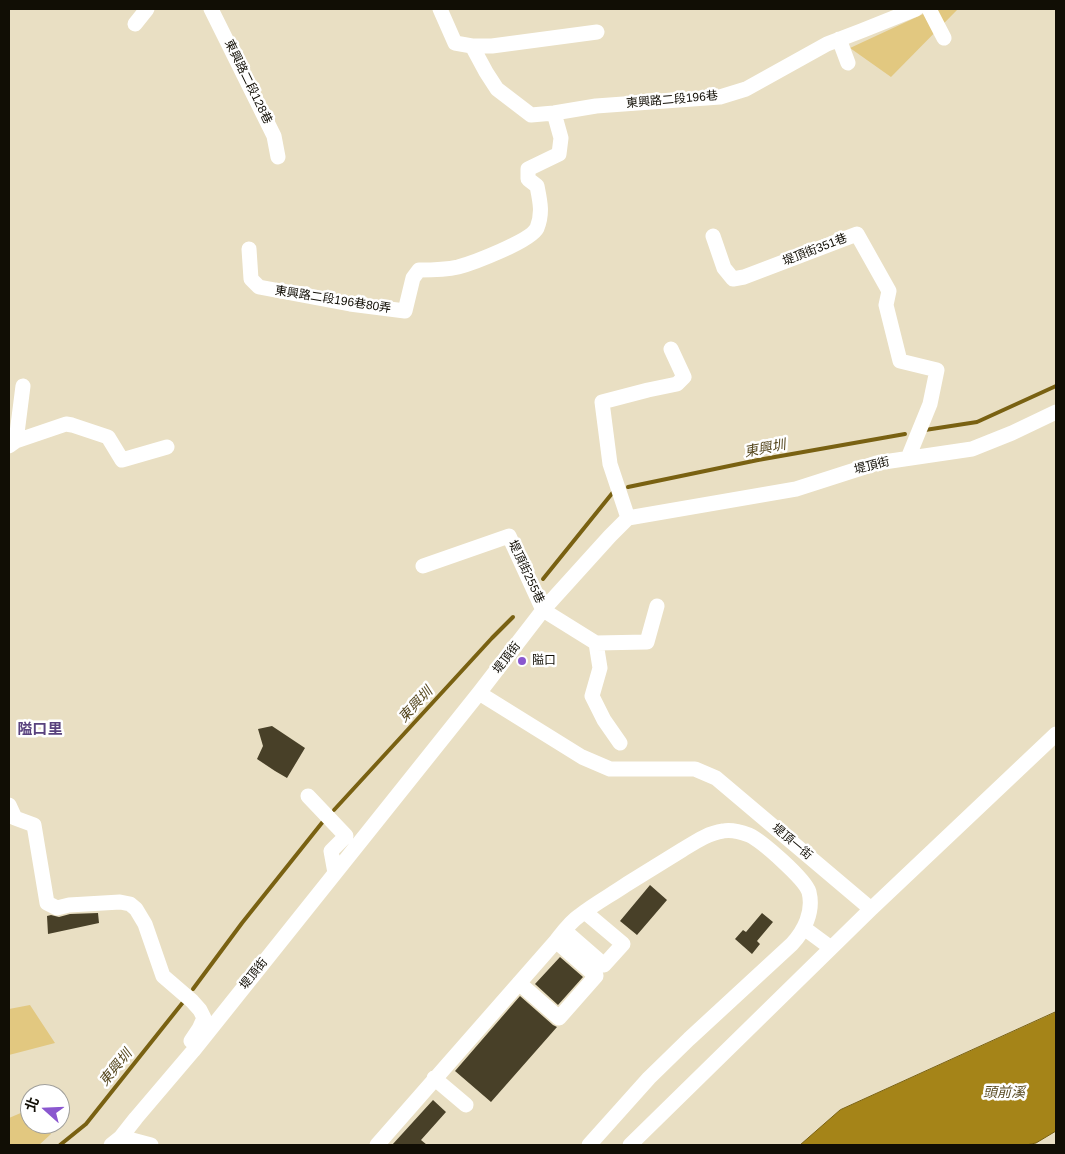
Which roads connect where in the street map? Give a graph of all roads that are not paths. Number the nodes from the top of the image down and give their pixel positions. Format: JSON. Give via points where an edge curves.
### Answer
{"nodes":[{"id":1,"x":147,"y":9,"type":"edge"},
{"id":2,"x":211,"y":9,"type":"edge"},
{"id":3,"x":440,"y":9,"type":"edge"},
{"id":4,"x":916,"y":9,"type":"edge"},
{"id":5,"x":929,"y":9,"type":"edge"},
{"id":6,"x":135,"y":24,"type":"dead end"},
{"id":7,"x":597,"y":32,"type":"dead end"},
{"id":8,"x":944,"y":38,"type":"dead end"},
{"id":9,"x":839,"y":39,"type":"junction"},
{"id":10,"x":472,"y":46,"type":"junction"},
{"id":11,"x":848,"y":63,"type":"dead end"},
{"id":12,"x":554,"y":113,"type":"junction"},
{"id":13,"x":278,"y":157,"type":"dead end"},
{"id":14,"x":713,"y":236,"type":"dead end"},
{"id":15,"x":249,"y":249,"type":"dead end"},
{"id":16,"x":671,"y":348,"type":"dead end"},
{"id":17,"x":23,"y":386,"type":"dead end"},
{"id":18,"x":1056,"y":412,"type":"edge"},
{"id":19,"x":12,"y":444,"type":"edge"},
{"id":20,"x":167,"y":447,"type":"dead end"},
{"id":21,"x":908,"y":458,"type":"junction"},
{"id":22,"x":628,"y":518,"type":"junction"},
{"id":23,"x":422,"y":566,"type":"dead end"},
{"id":24,"x":657,"y":606,"type":"dead end"},
{"id":25,"x":543,"y":610,"type":"junction"},
{"id":26,"x":596,"y":643,"type":"junction"},
{"id":27,"x":479,"y":693,"type":"junction"},
{"id":28,"x":1056,"y":734,"type":"edge"},
{"id":29,"x":620,"y":743,"type":"dead end"},
{"id":30,"x":308,"y":796,"type":"dead end"},
{"id":31,"x":9,"y":805,"type":"edge"},
{"id":32,"x":335,"y":873,"type":"junction"},
{"id":33,"x":871,"y":908,"type":"junction"},
{"id":34,"x":585,"y":912,"type":"junction"},
{"id":35,"x":804,"y":928,"type":"junction"},
{"id":36,"x":560,"y":936,"type":"junction"},
{"id":37,"x":831,"y":948,"type":"junction"},
{"id":38,"x":519,"y":983,"type":"junction"},
{"id":39,"x":193,"y":1051,"type":"junction"},
{"id":40,"x":434,"y":1078,"type":"junction"},
{"id":41,"x":466,"y":1105,"type":"dead end"},
{"id":42,"x":116,"y":1141,"type":"edge"},
{"id":43,"x":151,"y":1145,"type":"edge"},
{"id":44,"x":377,"y":1145,"type":"edge"},
{"id":45,"x":588,"y":1145,"type":"edge"},
{"id":46,"x":630,"y":1145,"type":"edge"}],
"edges":[{"from":1,"to":6,"type":"street"},
{"from":2,"to":13,"type":"street","name":"東興路二段128巷","via":[[274,136]]},
{"from":3,"to":10,"type":"street","via":[[455,43]]},
{"from":4,"to":9,"type":"street","name":"東興路二段196巷"},
{"from":5,"to":8,"type":"street"},
{"from":7,"to":10,"type":"street"},
{"from":9,"to":11,"type":"street"},
{"from":9,"to":12,"type":"street","name":"東興路二段196巷","via":[[746,89],[720,97],[596,106]]},
{"from":10,"to":12,"type":"street","name":"東興路二段196巷","via":[[497,89],[531,115]]},
{"from":12,"to":15,"type":"street","name":"東興路二段196巷80弄","via":[[561,138],[559,154],[528,169],[528,179],[537,186],[542,209],[536,230],[528,238],[459,267],[419,270],[413,278],[405,312],[259,287],[251,279]]},
{"from":14,"to":21,"type":"street","name":"堤頂街351巷","via":[[724,268],[734,279],[858,234],[889,291],[886,306],[900,361],[937,370],[930,404]]},
{"from":16,"to":22,"type":"street","via":[[684,377],[676,384],[602,402],[610,464]]},
{"from":17,"to":19,"type":"street"},
{"from":18,"to":21,"type":"street","name":"堤頂街","via":[[972,449]]},
{"from":19,"to":20,"type":"street","via":[[72,424],[108,437],[122,460]]},
{"from":21,"to":22,"type":"street","name":"堤頂街","via":[[796,489]]},
{"from":22,"to":25,"type":"street","name":"堤頂街"},
{"from":23,"to":25,"type":"street","name":"堤頂街255巷","via":[[509,536]]},
{"from":24,"to":26,"type":"street","via":[[647,642]]},
{"from":25,"to":26,"type":"street"},
{"from":25,"to":27,"type":"street","name":"堤頂街"},
{"from":26,"to":29,"type":"street","via":[[600,668],[592,696]]},
{"from":27,"to":32,"type":"street","name":"堤頂街"},
{"from":27,"to":33,"type":"street","name":"堤頂一街","via":[[582,757],[610,769],[695,769],[716,778]]},
{"from":28,"to":33,"type":"street"},
{"from":30,"to":32,"type":"street","via":[[346,836],[331,851]]},
{"from":31,"to":39,"type":"street","via":[[15,818],[34,825],[47,903],[57,908],[120,902],[136,909],[145,924],[163,976],[192,1001],[204,1018],[191,1041]]},
{"from":32,"to":39,"type":"street","name":"堤頂街"},
{"from":33,"to":37,"type":"street"},
{"from":34,"to":35,"type":"street","via":[[706,836],[726,830],[751,836],[804,882],[809,892],[809,904]]},
{"from":34,"to":36,"type":"street"},
{"from":34,"to":36,"type":"street","via":[[622,944],[604,965]]},
{"from":35,"to":37,"type":"street"},
{"from":35,"to":45,"type":"street","via":[[792,944],[649,1078]]},
{"from":36,"to":38,"type":"street"},
{"from":36,"to":38,"type":"street","via":[[596,976],[559,1018]]},
{"from":37,"to":46,"type":"street"},
{"from":38,"to":40,"type":"street"},
{"from":39,"to":42,"type":"street","name":"堤頂街"},
{"from":40,"to":41,"type":"street"},
{"from":40,"to":44,"type":"street"},
{"from":42,"to":43,"type":"street"}]}
